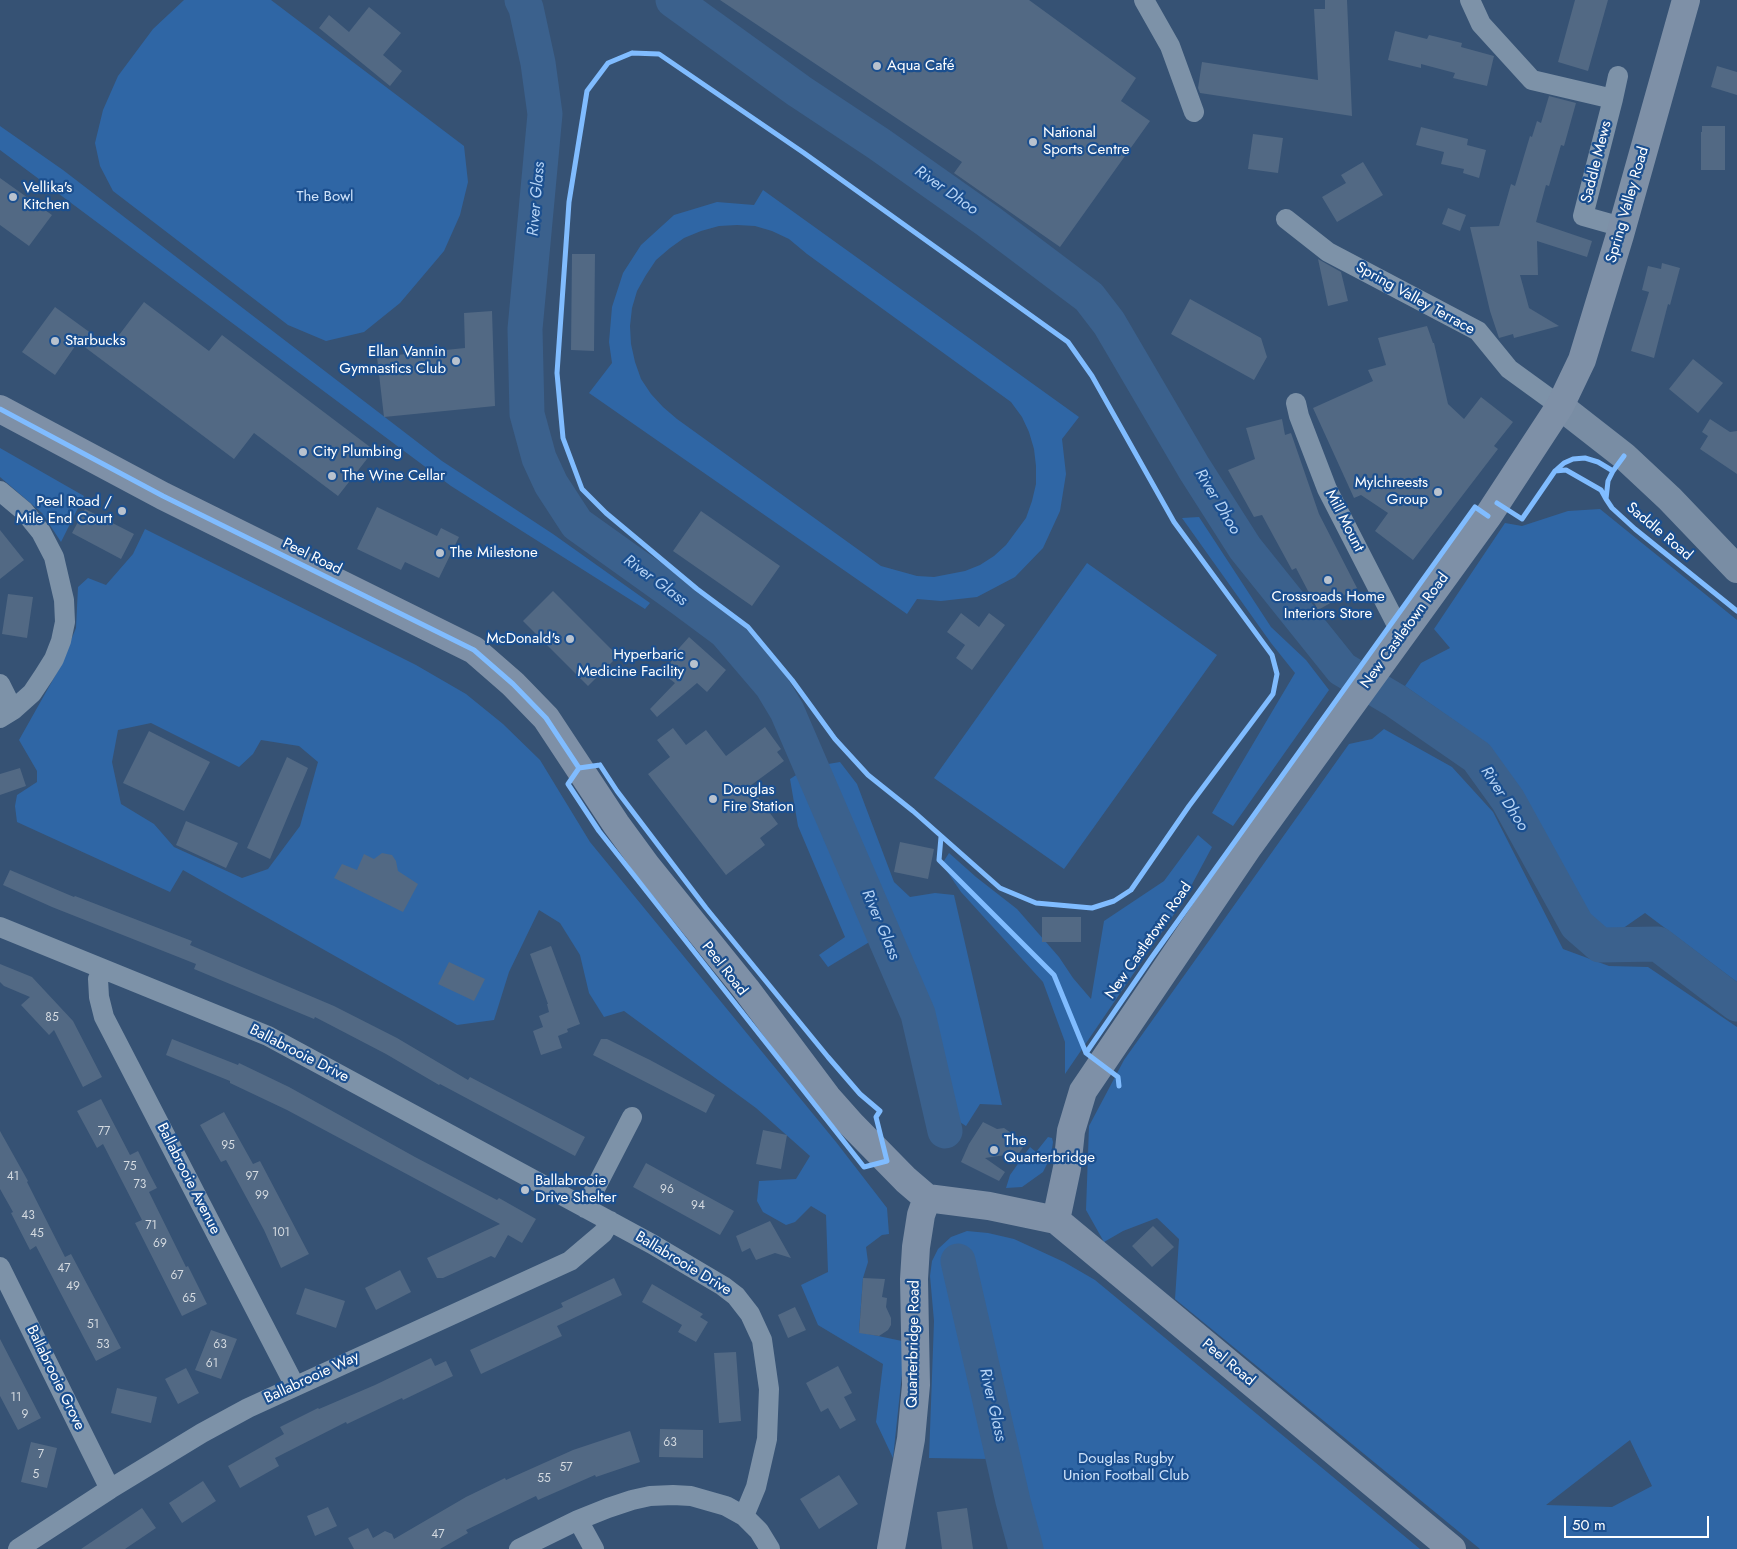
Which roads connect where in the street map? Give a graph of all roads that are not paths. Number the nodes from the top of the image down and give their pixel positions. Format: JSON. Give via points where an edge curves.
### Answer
{"nodes":[{"id":1,"x":1144,"y":0,"type":"edge"},
{"id":2,"x":1470,"y":0,"type":"edge"},
{"id":3,"x":1686,"y":0,"type":"edge"},
{"id":4,"x":1618,"y":76,"type":"dead end"},
{"id":5,"x":1613,"y":99,"type":"junction"},
{"id":6,"x":1194,"y":112,"type":"dead end"},
{"id":7,"x":1286,"y":219,"type":"dead end"},
{"id":8,"x":1622,"y":227,"type":"junction"},
{"id":9,"x":1296,"y":403,"type":"dead end"},
{"id":10,"x":1560,"y":406,"type":"junction"},
{"id":11,"x":0,"y":408,"type":"edge"},
{"id":12,"x":0,"y":491,"type":"edge"},
{"id":13,"x":1737,"y":569,"type":"edge"},
{"id":14,"x":1402,"y":635,"type":"junction"},
{"id":15,"x":0,"y":684,"type":"edge"},
{"id":16,"x":7,"y":714,"type":"edge"},
{"id":17,"x":0,"y":927,"type":"edge"},
{"id":18,"x":102,"y":968,"type":"junction"},
{"id":19,"x":632,"y":1117,"type":"dead end"},
{"id":20,"x":933,"y":1198,"type":"junction"},
{"id":21,"x":585,"y":1208,"type":"junction"},
{"id":22,"x":1056,"y":1220,"type":"junction"},
{"id":23,"x":610,"y":1221,"type":"junction"},
{"id":24,"x":0,"y":1267,"type":"edge"},
{"id":25,"x":295,"y":1386,"type":"junction"},
{"id":26,"x":110,"y":1489,"type":"junction"},
{"id":27,"x":744,"y":1516,"type":"junction"},
{"id":28,"x":578,"y":1520,"type":"junction"},
{"id":29,"x":18,"y":1549,"type":"edge"},
{"id":30,"x":519,"y":1549,"type":"edge"},
{"id":31,"x":594,"y":1549,"type":"edge"},
{"id":32,"x":770,"y":1549,"type":"edge"},
{"id":33,"x":891,"y":1549,"type":"edge"},
{"id":34,"x":1452,"y":1549,"type":"edge"}],
"edges":[{"from":1,"to":6,"type":"street","via":[[1170,46]]},
{"from":2,"to":5,"type":"street","via":[[1482,24],[1532,80]]},
{"from":3,"to":8,"type":"highway","name":"Spring Valley Road"},
{"from":4,"to":5,"type":"street","name":"Saddle Mews"},
{"from":5,"to":8,"type":"street","name":"Saddle Mews","via":[[1583,216]]},
{"from":7,"to":10,"type":"street","name":"Spring Valley Terrace","via":[[1328,252],[1478,331],[1509,369]]},
{"from":8,"to":10,"type":"highway","name":"Spring Valley Road","via":[[1582,360]]},
{"from":9,"to":14,"type":"street","name":"Mill Mount","via":[[1327,489]]},
{"from":10,"to":13,"type":"main road","name":"Saddle Road","via":[[1664,492]]},
{"from":10,"to":14,"type":"highway","name":"New Castletown Road","via":[[1497,503]]},
{"from":11,"to":20,"type":"highway","name":"Peel Road","via":[[140,485],[450,637],[486,660],[546,718],[646,865],[746,989],[827,1097],[900,1174]]},
{"from":12,"to":16,"type":"street","via":[[41,532],[54,557],[65,622],[54,659],[32,693]]},
{"from":14,"to":22,"type":"highway","name":"New Castletown Road","via":[[1249,846],[1083,1091],[1072,1131]]},
{"from":15,"to":16,"type":"street"},
{"from":17,"to":18,"type":"street","name":"Ballabrooie Drive"},
{"from":18,"to":21,"type":"street","name":"Ballabrooie Drive","via":[[268,1036]]},
{"from":18,"to":25,"type":"street","name":"Ballabrooie Avenue","via":[[98,979],[104,1016]]},
{"from":19,"to":21,"type":"street"},
{"from":20,"to":22,"type":"highway","name":"Peel Road"},
{"from":20,"to":33,"type":"highway","name":"Quarterbridge Road","via":[[921,1215],[916,1247],[916,1385],[911,1439]]},
{"from":21,"to":23,"type":"street","name":"Ballabrooie Drive"},
{"from":22,"to":34,"type":"highway","name":"Peel Road"},
{"from":23,"to":25,"type":"street","name":"Ballabrooie Way","via":[[603,1232],[570,1261]]},
{"from":23,"to":27,"type":"street","name":"Ballabrooie Drive","via":[[736,1296],[750,1314],[762,1340],[770,1389],[767,1439],[756,1487]]},
{"from":24,"to":26,"type":"street","name":"Ballabrooie Grove"},
{"from":25,"to":26,"type":"street","name":"Ballabrooie Way","via":[[202,1433]]},
{"from":26,"to":29,"type":"street","name":"Ballabrooie Way"},
{"from":27,"to":28,"type":"street","via":[[712,1501],[673,1495],[632,1500]]},
{"from":27,"to":32,"type":"street"},
{"from":28,"to":30,"type":"street"},
{"from":28,"to":31,"type":"street"}]}
